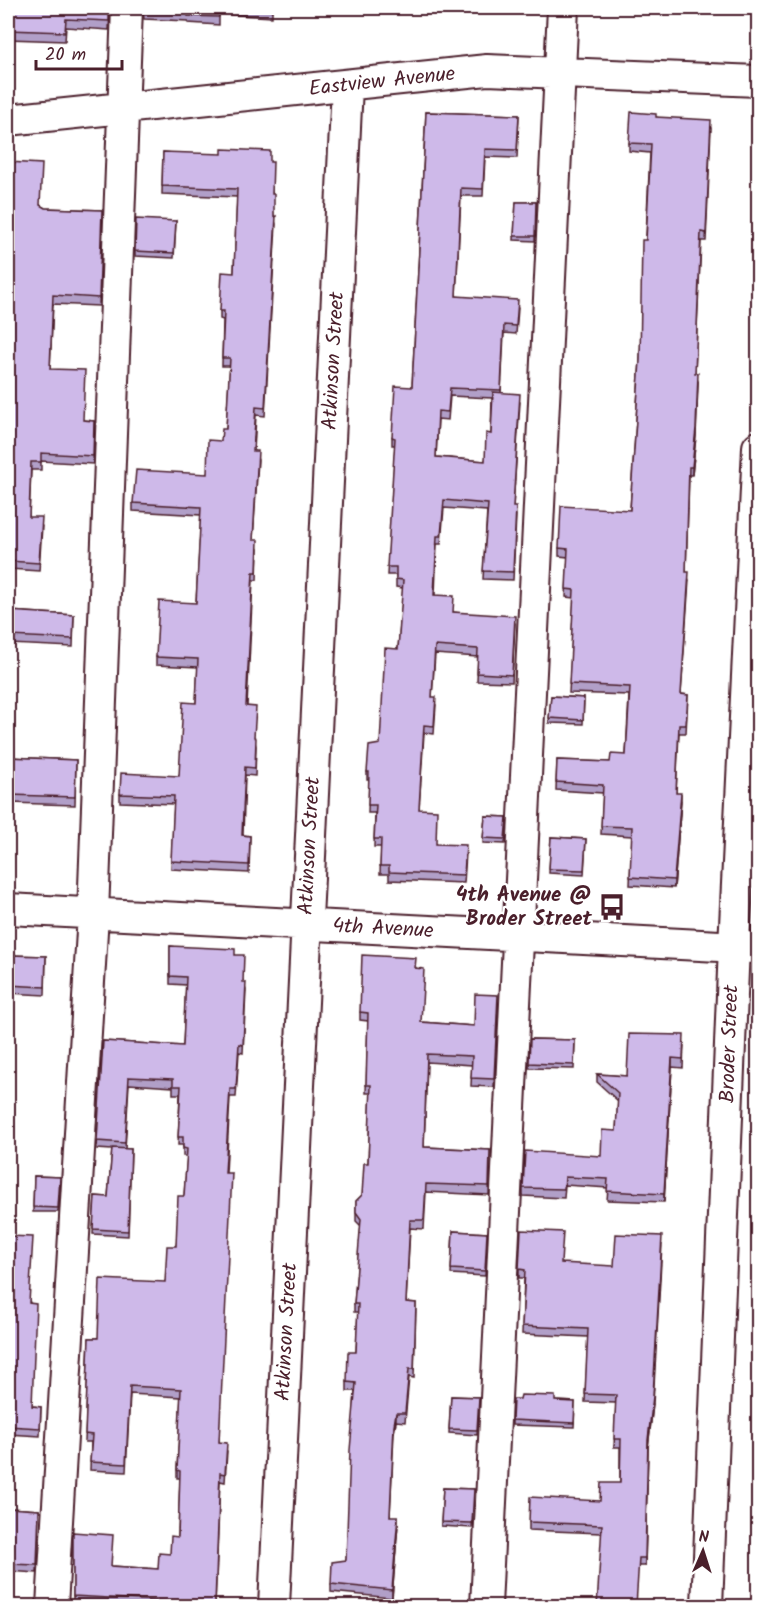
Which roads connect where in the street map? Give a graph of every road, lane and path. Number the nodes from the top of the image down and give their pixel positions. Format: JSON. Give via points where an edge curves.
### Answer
{"nodes":[{"id":1,"x":127,"y":8,"type":"edge"},
{"id":2,"x":563,"y":8,"type":"edge"},
{"id":3,"x":560,"y":73,"type":"junction"},
{"id":4,"x":759,"y":81,"type":"edge"},
{"id":5,"x":347,"y":86,"type":"junction"},
{"id":6,"x":123,"y":108,"type":"junction"},
{"id":7,"x":8,"y":120,"type":"edge"},
{"id":8,"x":759,"y":447,"type":"edge"},
{"id":9,"x":8,"y":909,"type":"edge"},
{"id":10,"x":93,"y":914,"type":"junction"},
{"id":11,"x":306,"y":925,"type":"junction"},
{"id":12,"x":517,"y":935,"type":"junction"},
{"id":13,"x":746,"y":947,"type":"edge"},
{"id":14,"x":52,"y":1606,"type":"edge"},
{"id":15,"x":274,"y":1606,"type":"edge"},
{"id":16,"x":486,"y":1606,"type":"edge"},
{"id":17,"x":707,"y":1606,"type":"edge"}],
"edges":[{"from":1,"to":6,"type":"street"},
{"from":2,"to":3,"type":"street"},
{"from":3,"to":4,"type":"street","name":"Eastview Avenue"},
{"from":3,"to":5,"type":"street","name":"Eastview Avenue","via":[[487,70]]},
{"from":3,"to":12,"type":"street"},
{"from":5,"to":6,"type":"street","name":"Eastview Avenue"},
{"from":5,"to":11,"type":"street","name":"Atkinson Street"},
{"from":6,"to":7,"type":"street","name":"Eastview Avenue"},
{"from":6,"to":10,"type":"street"},
{"from":8,"to":13,"type":"street","name":"Broder Street"},
{"from":9,"to":10,"type":"street","name":"4th Avenue"},
{"from":10,"to":11,"type":"street","name":"4th Avenue"},
{"from":10,"to":14,"type":"street"},
{"from":11,"to":12,"type":"street","name":"4th Avenue"},
{"from":11,"to":15,"type":"street","name":"Atkinson Street"},
{"from":12,"to":13,"type":"street","name":"4th Avenue"},
{"from":12,"to":16,"type":"street"},
{"from":13,"to":17,"type":"street","name":"Broder Street"}]}
